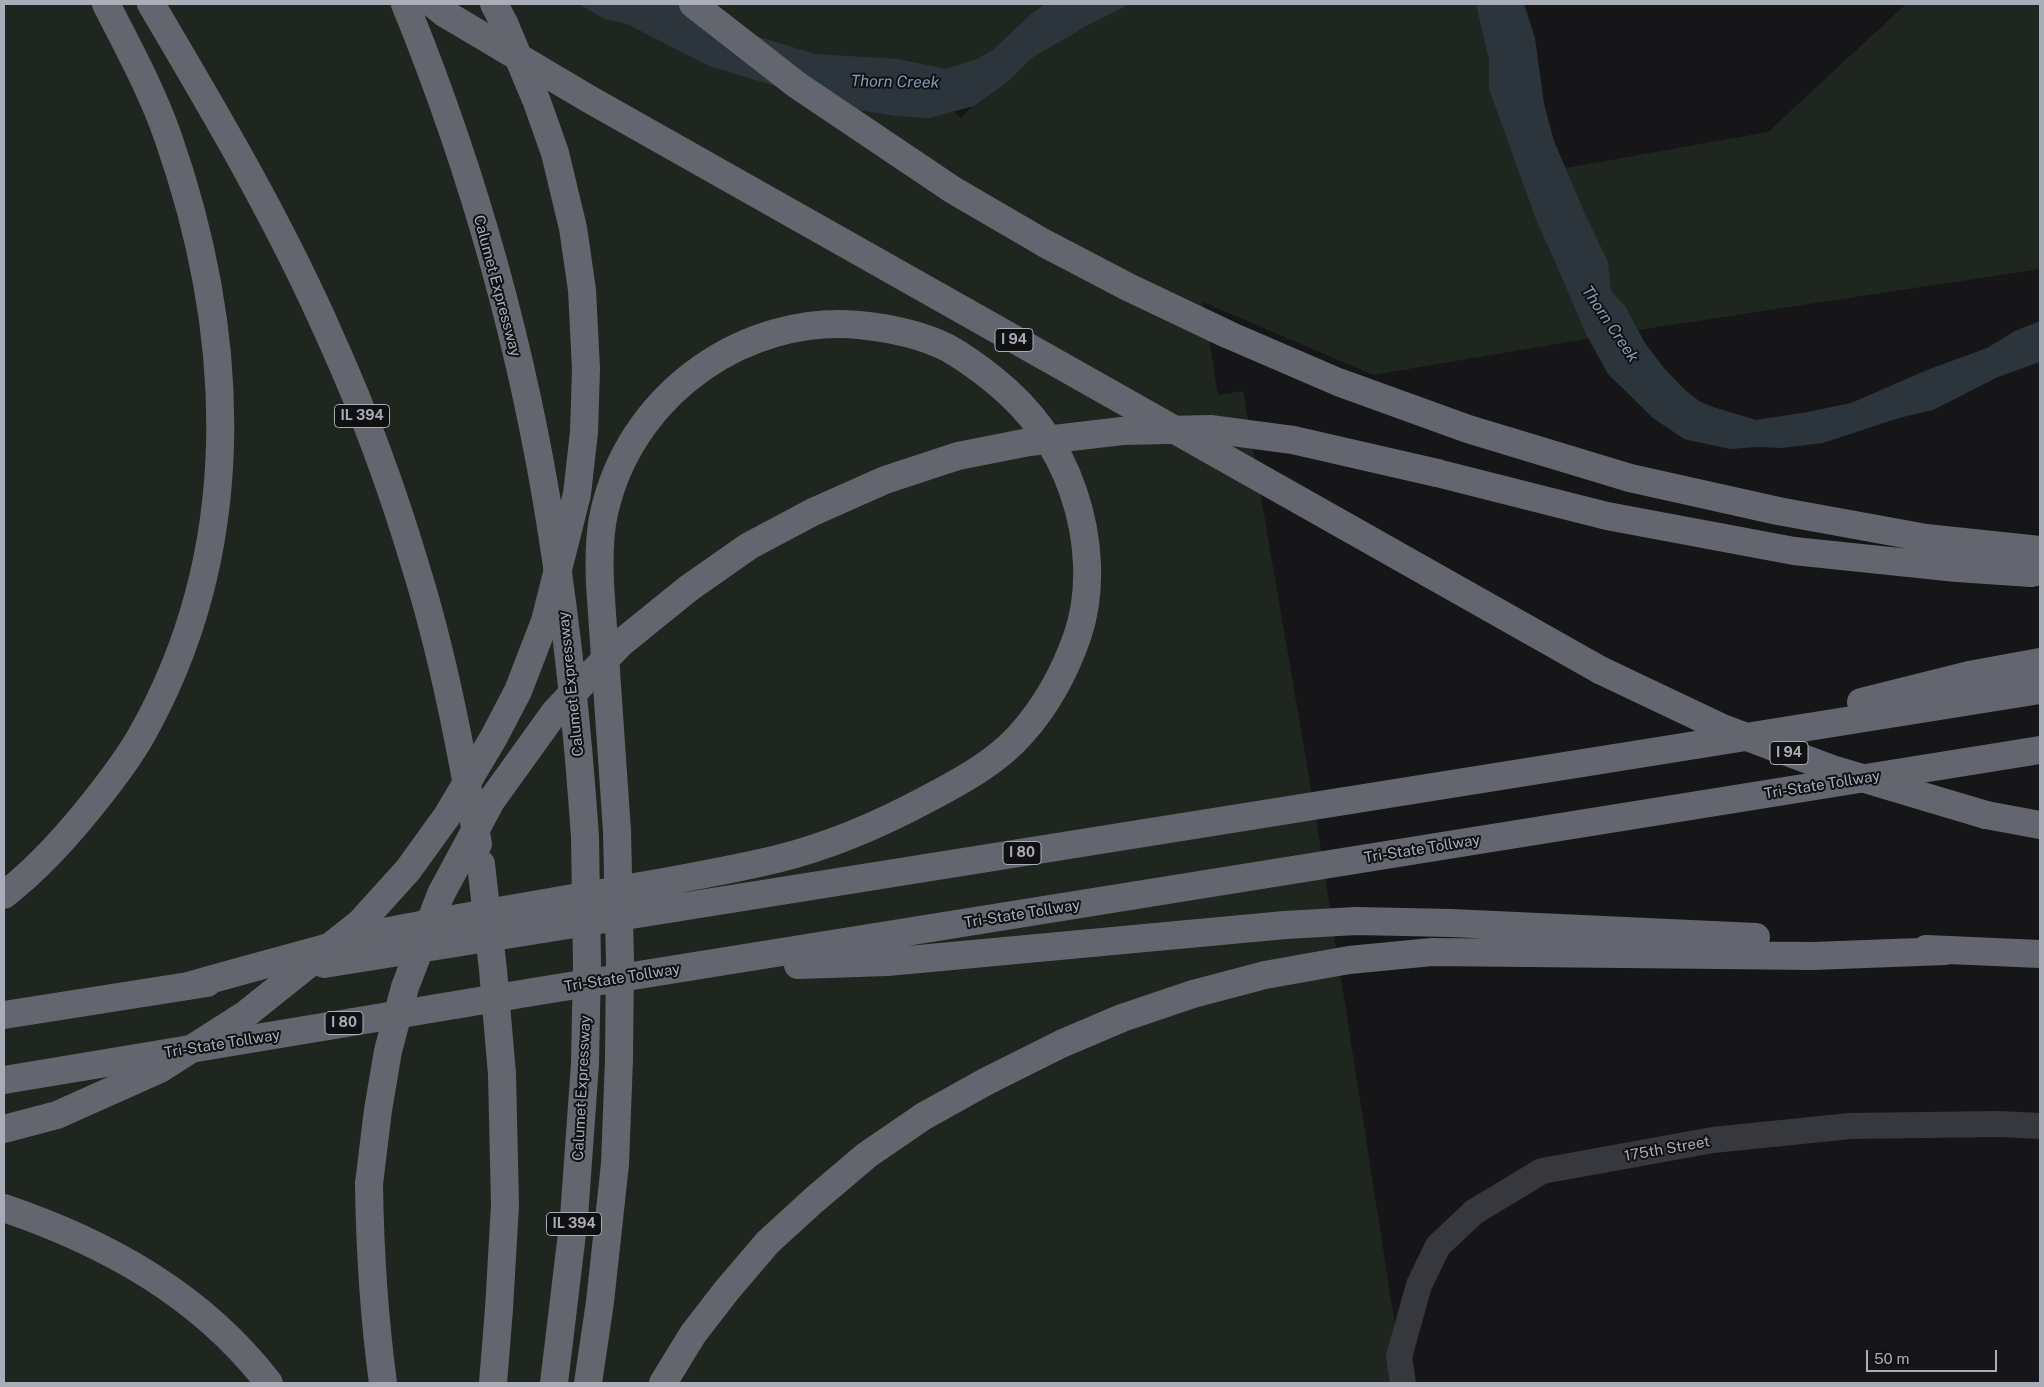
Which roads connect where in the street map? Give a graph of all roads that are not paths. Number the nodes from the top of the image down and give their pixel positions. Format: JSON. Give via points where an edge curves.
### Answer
{"nodes":[{"id":1,"x":106,"y":4,"type":"edge"},
{"id":2,"x":151,"y":4,"type":"edge"},
{"id":3,"x":405,"y":4,"type":"edge"},
{"id":4,"x":433,"y":4,"type":"edge"},
{"id":5,"x":494,"y":4,"type":"edge"},
{"id":6,"x":693,"y":4,"type":"edge"},
{"id":7,"x":2040,"y":550,"type":"edge"},
{"id":8,"x":2040,"y":572,"type":"edge"},
{"id":9,"x":2040,"y":662,"type":"edge"},
{"id":10,"x":2040,"y":690,"type":"edge"},
{"id":11,"x":1689,"y":746,"type":"junction"},
{"id":12,"x":2040,"y":750,"type":"edge"},
{"id":13,"x":2040,"y":825,"type":"edge"},
{"id":14,"x":4,"y":895,"type":"edge"},
{"id":15,"x":1945,"y":951,"type":"junction"},
{"id":16,"x":2040,"y":954,"type":"edge"},
{"id":17,"x":684,"y":968,"type":"junction"},
{"id":18,"x":188,"y":986,"type":"junction"},
{"id":19,"x":4,"y":1015,"type":"edge"},
{"id":20,"x":4,"y":1080,"type":"edge"},
{"id":21,"x":2040,"y":1126,"type":"edge"},
{"id":22,"x":4,"y":1129,"type":"edge"},
{"id":23,"x":4,"y":1208,"type":"edge"},
{"id":24,"x":269,"y":1383,"type":"edge"},
{"id":25,"x":383,"y":1383,"type":"edge"},
{"id":26,"x":493,"y":1383,"type":"edge"},
{"id":27,"x":554,"y":1383,"type":"edge"},
{"id":28,"x":588,"y":1383,"type":"edge"},
{"id":29,"x":663,"y":1383,"type":"edge"},
{"id":30,"x":1403,"y":1383,"type":"edge"}],
"edges":[{"from":1,"to":14,"type":"highway","via":[[165,128],[200,245],[220,391],[221,463],[216,508],[210,549],[190,625],[141,737],[85,814],[51,852]]},
{"from":2,"to":26,"type":"highway","number":"IL 394","bridge":true,"via":[[271,213],[333,341],[416,568],[444,674],[481,864],[502,1074],[504,1205]]},
{"from":3,"to":27,"type":"highway","name":"Calumet Expressway","number":"IL 394","bridge":true,"via":[[449,121],[483,229],[532,422],[552,532],[574,700],[585,837],[585,1064],[574,1217]]},
{"from":4,"to":13,"type":"highway","number":"I 94","bridge":true,"via":[[615,114],[1600,670],[1720,727],[1835,770],[1986,814]]},
{"from":5,"to":22,"type":"highway","bridge":true,"via":[[537,102],[557,162],[573,228],[582,290],[586,369],[584,432],[568,539],[545,621],[518,691],[447,816],[408,870],[361,922],[246,1014],[160,1069],[56,1115]]},
{"from":6,"to":7,"type":"highway","via":[[797,85],[953,190],[1128,287],[1338,382],[1468,429],[1630,478],[1778,511],[1926,538]]},
{"from":8,"to":25,"type":"highway","bridge":true,"via":[[1957,568],[1794,551],[1607,516],[1373,457],[1275,437],[1210,429],[1122,431],[1029,442],[958,456],[885,480],[813,512],[749,546],[689,588],[621,643],[554,712],[491,801],[441,894],[405,987],[388,1051],[370,1184],[370,1259]]},
{"from":9,"to":11,"type":"highway","via":[[1969,675]]},
{"from":10,"to":11,"type":"highway","number":"I 80"},
{"from":11,"to":18,"type":"highway","number":"I 80"},
{"from":12,"to":17,"type":"highway","name":"Tri-State Tollway","number":"I 80"},
{"from":15,"to":16,"type":"highway"},
{"from":15,"to":17,"type":"highway","via":[[1813,939],[1356,921],[887,962]]},
{"from":15,"to":29,"type":"highway","via":[[1813,956],[1432,952],[1349,960],[1265,975],[1193,994],[1122,1018],[986,1081],[924,1116],[867,1155],[768,1242],[693,1334]]},
{"from":17,"to":20,"type":"highway","name":"Tri-State Tollway","number":"I 80"},
{"from":18,"to":19,"type":"highway","number":"I 80"},
{"from":18,"to":28,"type":"highway","bridge":true,"via":[[386,931],[685,878],[779,858],[828,843],[905,811],[953,786],[993,759],[1021,735],[1048,698],[1078,634],[1087,580],[1084,528],[1068,477],[1039,426],[1002,386],[946,347],[916,335],[883,327],[843,324],[786,329],[732,349],[681,383],[643,425],[628,449],[607,499],[599,551],[617,831],[620,961],[619,1059],[614,1164]]},
{"from":21,"to":30,"type":"street","name":"175th Street","via":[[1850,1126],[1713,1140],[1542,1171],[1474,1212],[1438,1246],[1419,1285],[1399,1357]]},
{"from":23,"to":24,"type":"highway","via":[[83,1239],[166,1284],[233,1342]]}]}
